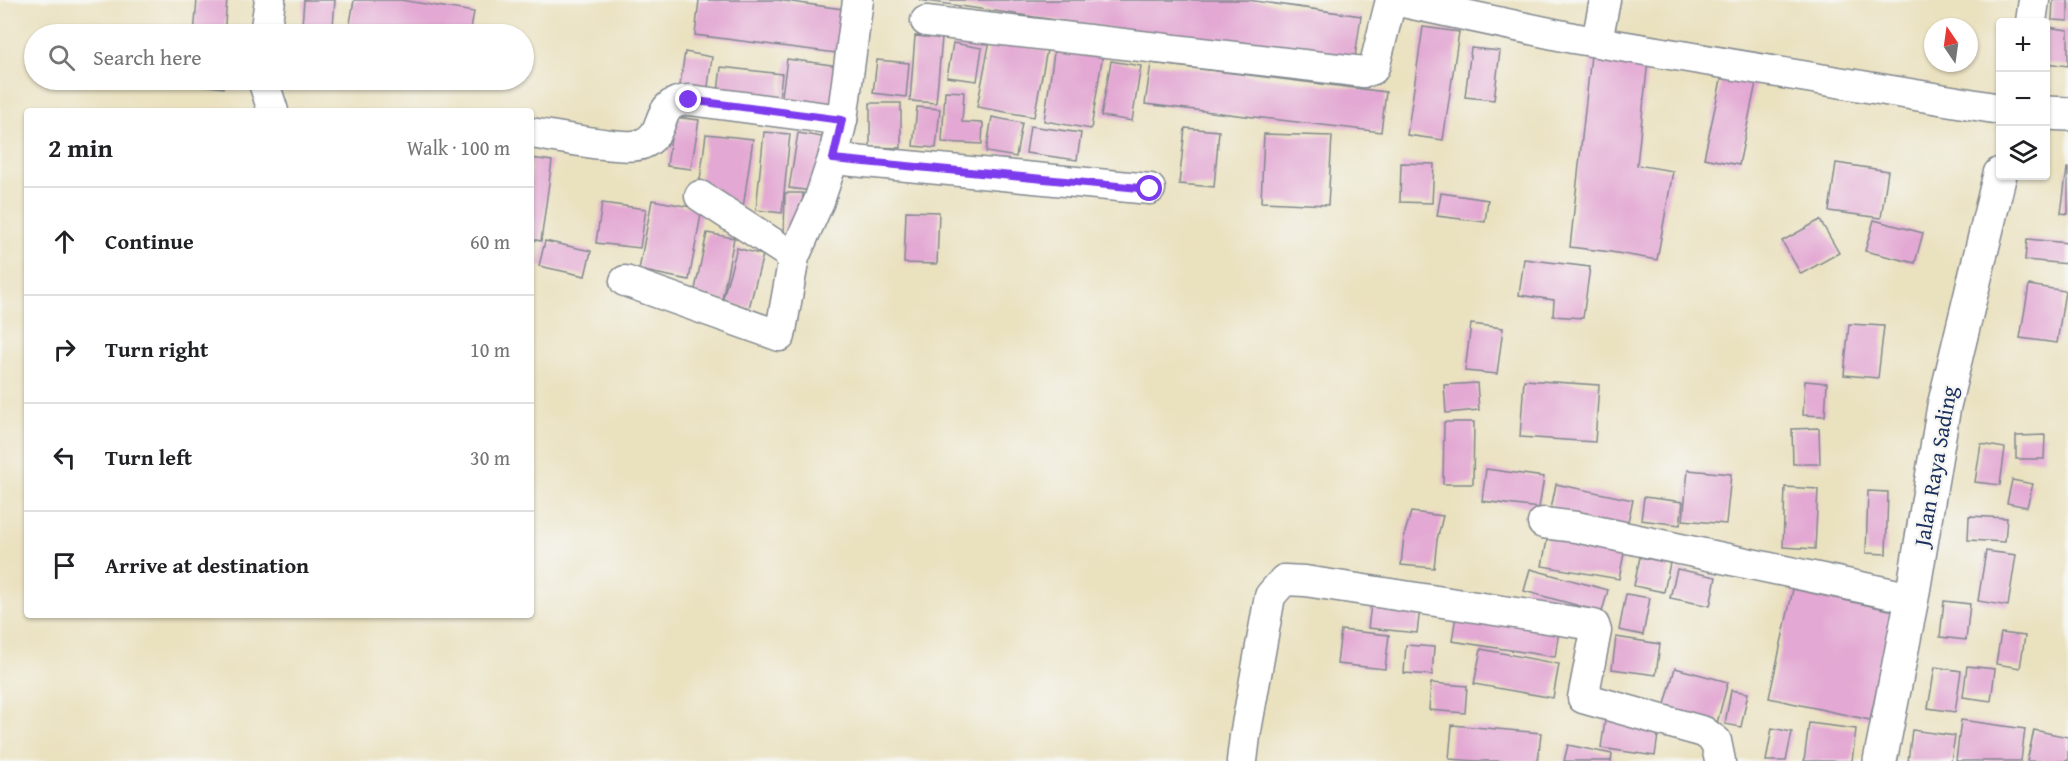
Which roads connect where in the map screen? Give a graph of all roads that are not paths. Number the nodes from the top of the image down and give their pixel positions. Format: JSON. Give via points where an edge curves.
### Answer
{"nodes":[{"id":1,"x":270,"y":0,"type":"edge"},
{"id":2,"x":858,"y":0,"type":"edge"},
{"id":3,"x":1392,"y":0,"type":"edge"},
{"id":4,"x":1605,"y":0,"type":"edge"},
{"id":5,"x":2034,"y":0,"type":"edge"},
{"id":6,"x":2032,"y":18,"type":"edge"},
{"id":7,"x":926,"y":21,"type":"dead end"},
{"id":8,"x":266,"y":24,"type":"edge"},
{"id":9,"x":1597,"y":41,"type":"junction"},
{"id":10,"x":266,"y":90,"type":"edge"},
{"id":11,"x":272,"y":108,"type":"edge"},
{"id":12,"x":1996,"y":108,"type":"edge"},
{"id":13,"x":2050,"y":113,"type":"edge"},
{"id":14,"x":2068,"y":114,"type":"edge"},
{"id":15,"x":842,"y":120,"type":"junction"},
{"id":16,"x":534,"y":133,"type":"edge"},
{"id":17,"x":833,"y":159,"type":"junction"},
{"id":18,"x":2000,"y":180,"type":"edge"},
{"id":19,"x":1150,"y":189,"type":"dead end"},
{"id":20,"x":700,"y":196,"type":"dead end"},
{"id":21,"x":794,"y":256,"type":"junction"},
{"id":22,"x":625,"y":281,"type":"dead end"},
{"id":23,"x":1543,"y":523,"type":"dead end"},
{"id":24,"x":1912,"y":598,"type":"junction"},
{"id":25,"x":1242,"y":761,"type":"edge"},
{"id":26,"x":1720,"y":761,"type":"edge"},
{"id":27,"x":1880,"y":761,"type":"edge"}],
"edges":[{"from":1,"to":8,"type":"street"},
{"from":2,"to":15,"type":"street"},
{"from":3,"to":7,"type":"street","via":[[1375,64],[1364,72]]},
{"from":3,"to":9,"type":"street"},
{"from":4,"to":9,"type":"street"},
{"from":5,"to":6,"type":"street"},
{"from":9,"to":12,"type":"street"},
{"from":10,"to":11,"type":"street"},
{"from":13,"to":14,"type":"street"},
{"from":15,"to":16,"type":"street","via":[[689,100],[667,107],[654,138],[640,145]]},
{"from":15,"to":17,"type":"street"},
{"from":17,"to":19,"type":"street"},
{"from":17,"to":21,"type":"street"},
{"from":18,"to":24,"type":"street","name":"Jalan Raya Sading","via":[[1944,406]]},
{"from":20,"to":21,"type":"street"},
{"from":21,"to":22,"type":"street","via":[[780,336]]},
{"from":23,"to":24,"type":"street","via":[[1576,526]]},
{"from":24,"to":27,"type":"street","name":"Jalan Raya Sading"},
{"from":25,"to":26,"type":"street","via":[[1270,596],[1284,580],[1305,580],[1594,626],[1583,698],[1704,732],[1716,741]]}]}
